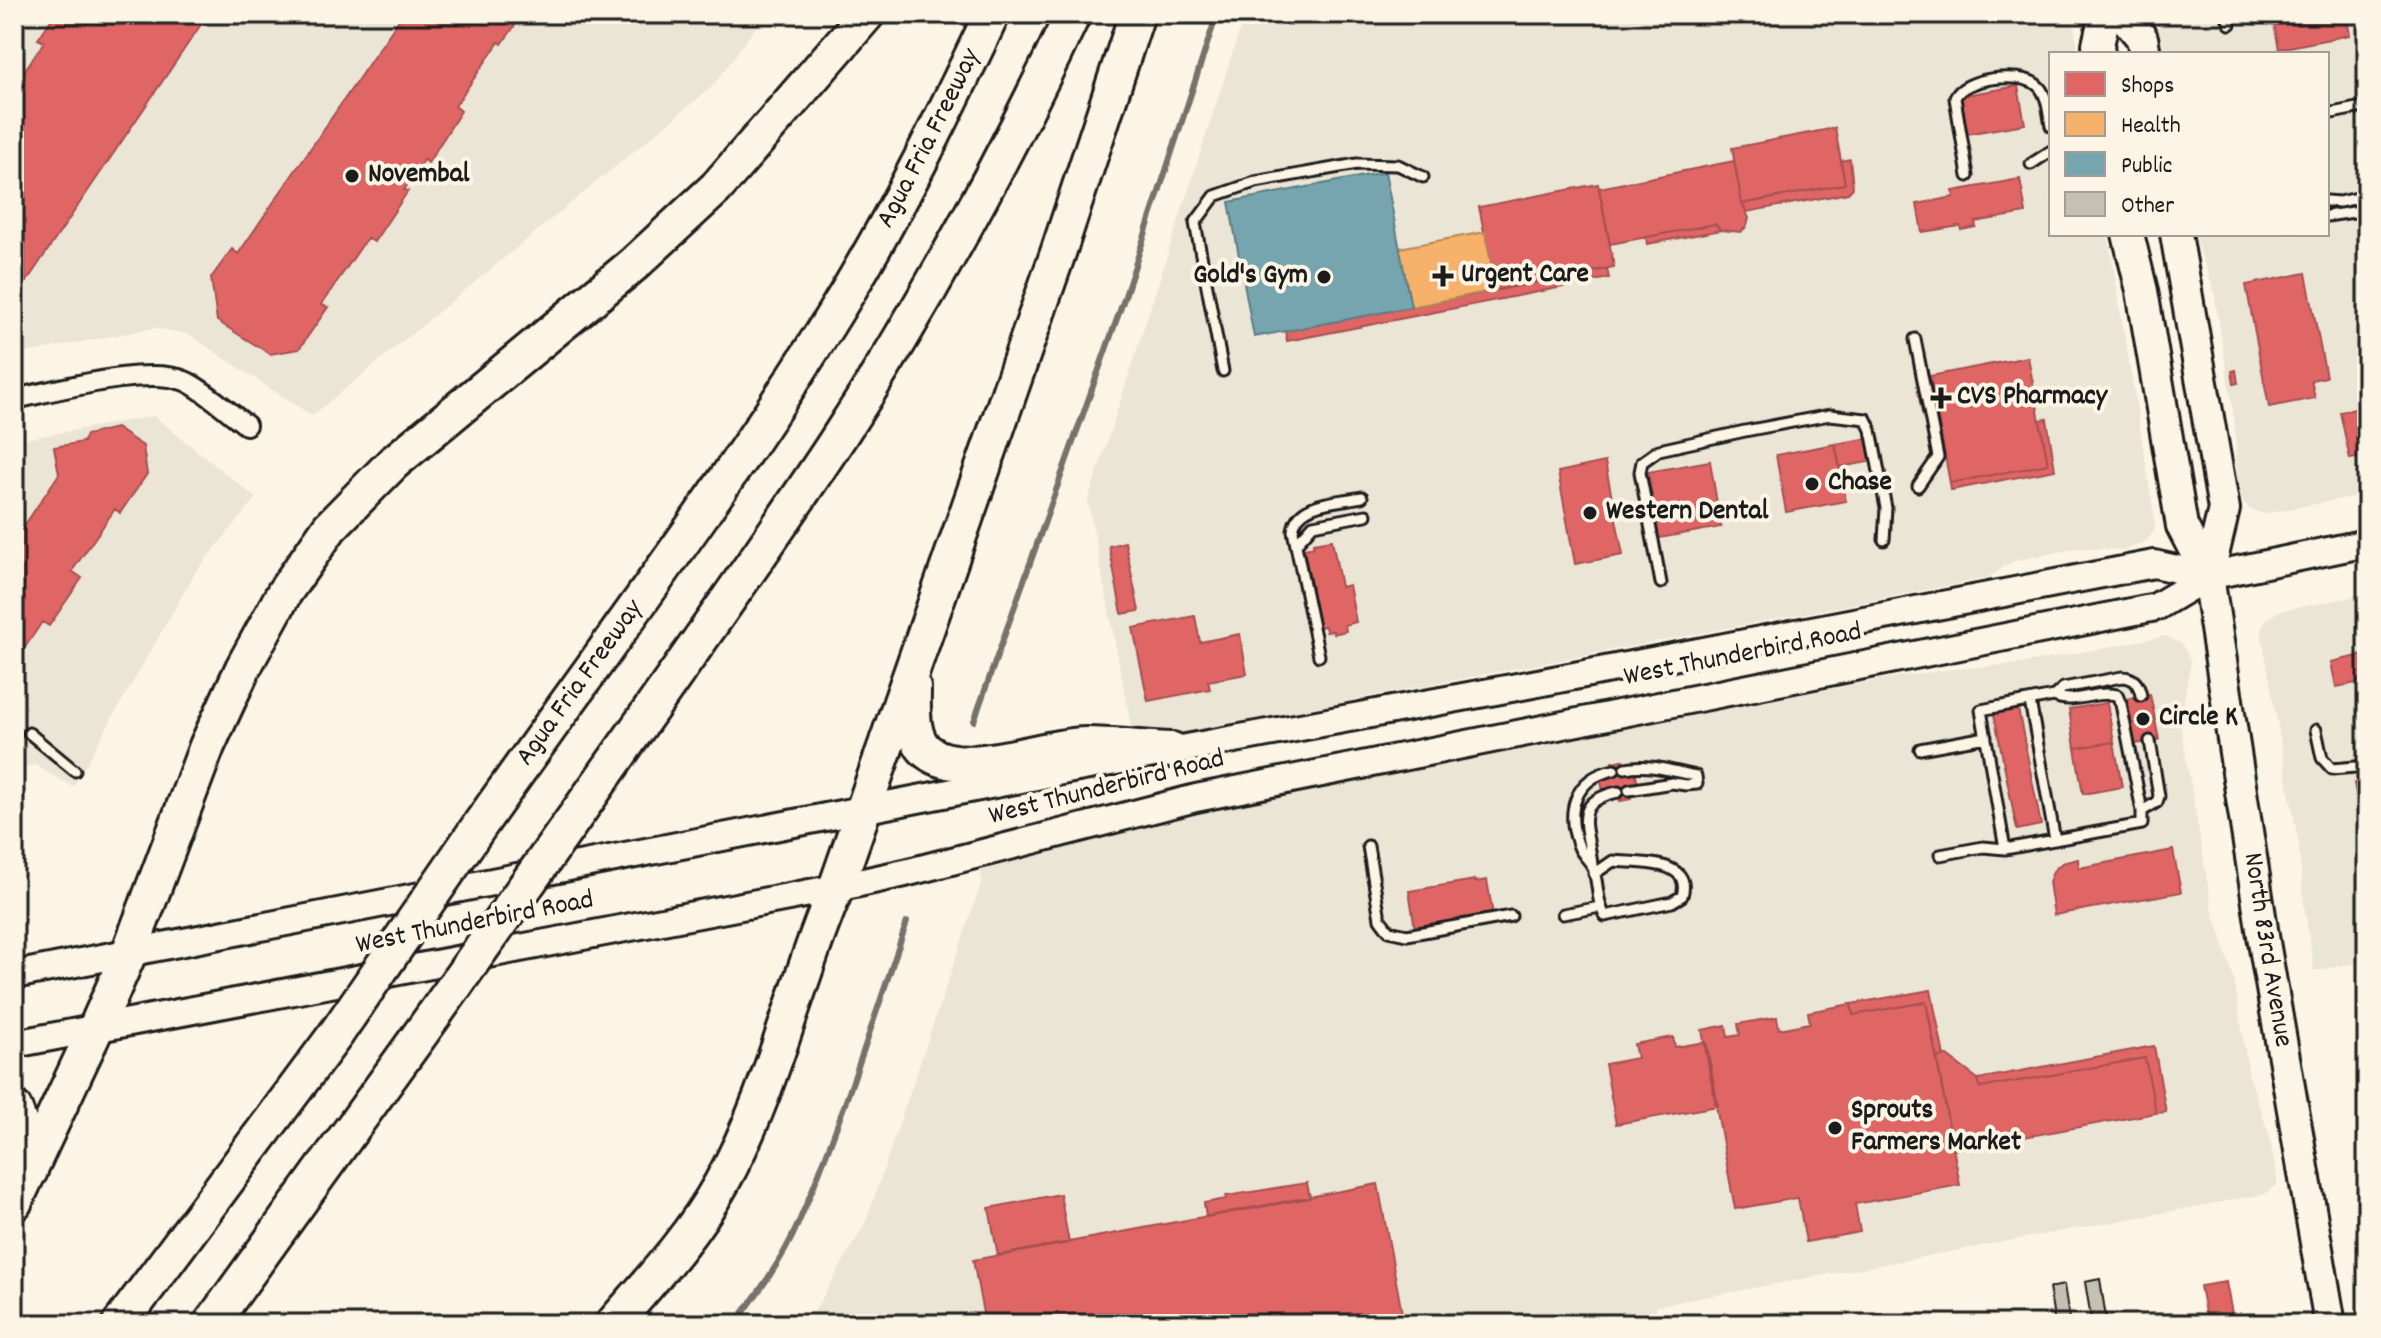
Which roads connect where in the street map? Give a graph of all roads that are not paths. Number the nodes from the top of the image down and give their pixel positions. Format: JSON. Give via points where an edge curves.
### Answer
{"nodes":[{"id":1,"x":867,"y":14,"type":"edge"},
{"id":2,"x":992,"y":14,"type":"edge"},
{"id":3,"x":1073,"y":14,"type":"edge"},
{"id":4,"x":1137,"y":14,"type":"edge"},
{"id":5,"x":2105,"y":14,"type":"edge"},
{"id":6,"x":2122,"y":14,"type":"edge"},
{"id":7,"x":2099,"y":52,"type":"edge"},
{"id":8,"x":2145,"y":52,"type":"edge"},
{"id":9,"x":2367,"y":106,"type":"edge"},
{"id":10,"x":2329,"y":114,"type":"edge"},
{"id":11,"x":2049,"y":115,"type":"edge"},
{"id":12,"x":2049,"y":152,"type":"edge"},
{"id":13,"x":2031,"y":164,"type":"dead end"},
{"id":14,"x":1968,"y":176,"type":"dead end"},
{"id":15,"x":1423,"y":177,"type":"dead end"},
{"id":16,"x":2367,"y":196,"type":"edge"},
{"id":17,"x":2329,"y":201,"type":"edge"},
{"id":18,"x":2367,"y":210,"type":"edge"},
{"id":19,"x":2329,"y":216,"type":"edge"},
{"id":20,"x":2128,"y":236,"type":"edge"},
{"id":21,"x":2176,"y":236,"type":"edge"},
{"id":22,"x":1915,"y":339,"type":"dead end"},
{"id":23,"x":1223,"y":371,"type":"dead end"},
{"id":24,"x":14,"y":399,"type":"edge"},
{"id":25,"x":246,"y":425,"type":"dead end"},
{"id":26,"x":1918,"y":486,"type":"dead end"},
{"id":27,"x":1362,"y":497,"type":"dead end"},
{"id":28,"x":1366,"y":515,"type":"dead end"},
{"id":29,"x":1884,"y":540,"type":"dead end"},
{"id":30,"x":2367,"y":543,"type":"edge"},
{"id":31,"x":1296,"y":544,"type":"junction"},
{"id":32,"x":2208,"y":576,"type":"junction"},
{"id":33,"x":1661,"y":583,"type":"dead end"},
{"id":34,"x":1319,"y":656,"type":"dead end"},
{"id":35,"x":913,"y":675,"type":"junction"},
{"id":36,"x":2054,"y":696,"type":"junction"},
{"id":37,"x":2141,"y":696,"type":"dead end"},
{"id":38,"x":2030,"y":701,"type":"junction"},
{"id":39,"x":2316,"y":730,"type":"dead end"},
{"id":40,"x":29,"y":733,"type":"dead end"},
{"id":41,"x":1986,"y":737,"type":"junction"},
{"id":42,"x":2150,"y":741,"type":"dead end"},
{"id":43,"x":1920,"y":749,"type":"dead end"},
{"id":44,"x":1172,"y":750,"type":"junction"},
{"id":45,"x":2367,"y":766,"type":"edge"},
{"id":46,"x":1625,"y":768,"type":"dead end"},
{"id":47,"x":1614,"y":770,"type":"dead end"},
{"id":48,"x":75,"y":771,"type":"dead end"},
{"id":49,"x":1629,"y":790,"type":"dead end"},
{"id":50,"x":1618,"y":792,"type":"dead end"},
{"id":51,"x":862,"y":810,"type":"junction"},
{"id":52,"x":2142,"y":811,"type":"junction"},
{"id":53,"x":2055,"y":840,"type":"junction"},
{"id":54,"x":1368,"y":846,"type":"dead end"},
{"id":55,"x":2005,"y":849,"type":"junction"},
{"id":56,"x":1940,"y":855,"type":"dead end"},
{"id":57,"x":1593,"y":870,"type":"junction"},
{"id":58,"x":836,"y":888,"type":"junction"},
{"id":59,"x":1600,"y":907,"type":"junction"},
{"id":60,"x":1563,"y":914,"type":"dead end"},
{"id":61,"x":1511,"y":916,"type":"dead end"},
{"id":62,"x":129,"y":953,"type":"junction"},
{"id":63,"x":14,"y":975,"type":"edge"},
{"id":64,"x":96,"y":1028,"type":"junction"},
{"id":65,"x":14,"y":1044,"type":"edge"},
{"id":66,"x":14,"y":1108,"type":"edge"},
{"id":67,"x":30,"y":1171,"type":"junction"},
{"id":68,"x":14,"y":1203,"type":"edge"},
{"id":69,"x":120,"y":1324,"type":"edge"},
{"id":70,"x":211,"y":1324,"type":"edge"},
{"id":71,"x":613,"y":1324,"type":"edge"},
{"id":72,"x":2330,"y":1324,"type":"edge"}],
"edges":[{"from":1,"to":62,"type":"highway","via":[[716,188],[634,264],[393,463],[330,527],[284,593],[243,668],[207,746]]},
{"from":2,"to":69,"type":"highway","name":"Agua Fria Freeway","bridge":true,"via":[[918,169],[847,293],[739,458],[336,1034]]},
{"from":3,"to":70,"type":"highway","bridge":true,"via":[[997,171],[883,367],[766,546]]},
{"from":4,"to":35,"type":"highway"},
{"from":5,"to":7,"type":"main road"},
{"from":6,"to":8,"type":"main road","via":[[2142,38]]},
{"from":9,"to":10,"type":"lane"},
{"from":11,"to":14,"type":"lane","via":[[2045,93],[2028,79],[1964,86],[1955,98]]},
{"from":12,"to":13,"type":"lane"},
{"from":15,"to":23,"type":"lane","via":[[1398,165],[1357,164],[1255,182],[1215,196],[1195,223]]},
{"from":16,"to":17,"type":"lane"},
{"from":18,"to":19,"type":"lane"},
{"from":20,"to":32,"type":"main road","name":"North 83rd Avenue","via":[[2182,526]]},
{"from":21,"to":32,"type":"main road","name":"North 83rd Avenue","via":[[2224,509]]},
{"from":22,"to":26,"type":"lane","via":[[1938,457]]},
{"from":24,"to":25,"type":"street","via":[[155,376],[185,381]]},
{"from":27,"to":31,"type":"lane","via":[[1304,510],[1294,521]]},
{"from":28,"to":31,"type":"lane","via":[[1313,525]]},
{"from":29,"to":33,"type":"lane","via":[[1886,508],[1866,419],[1830,415],[1745,431],[1659,450],[1642,462]]},
{"from":30,"to":32,"type":"main road","name":"West Thunderbird Road"},
{"from":31,"to":34,"type":"lane"},
{"from":32,"to":44,"type":"main road","name":"West Thunderbird Road","via":[[2154,564]]},
{"from":32,"to":58,"type":"main road","name":"West Thunderbird Road","via":[[2156,607],[1196,798]]},
{"from":32,"to":72,"type":"main road","name":"North 83rd Avenue"},
{"from":35,"to":44,"type":"highway","via":[[919,742],[943,761],[969,763],[1082,745]]},
{"from":35,"to":51,"type":"highway"},
{"from":36,"to":37,"type":"lane","via":[[2063,688],[2130,677]]},
{"from":36,"to":38,"type":"lane"},
{"from":36,"to":52,"type":"lane","via":[[2065,701],[2111,693],[2120,698]]},
{"from":38,"to":41,"type":"lane","via":[[1981,710]]},
{"from":38,"to":53,"type":"lane"},
{"from":39,"to":45,"type":"lane","via":[[2322,758],[2332,769]]},
{"from":40,"to":48,"type":"lane"},
{"from":41,"to":43,"type":"lane"},
{"from":41,"to":55,"type":"lane"},
{"from":42,"to":52,"type":"lane","via":[[2159,796]]},
{"from":44,"to":51,"type":"main road","name":"West Thunderbird Road"},
{"from":46,"to":49,"type":"lane","via":[[1653,766],[1696,776],[1697,784]]},
{"from":47,"to":57,"type":"lane","via":[[1591,778],[1573,804],[1579,849]]},
{"from":50,"to":57,"type":"lane","via":[[1596,798],[1585,812]]},
{"from":51,"to":58,"type":"highway"},
{"from":51,"to":62,"type":"main road","name":"West Thunderbird Road"},
{"from":52,"to":53,"type":"lane","via":[[2142,824]]},
{"from":53,"to":55,"type":"lane"},
{"from":54,"to":61,"type":"lane","via":[[1380,919],[1389,931],[1407,935]]},
{"from":55,"to":56,"type":"lane","via":[[1983,847]]},
{"from":57,"to":59,"type":"lane"},
{"from":57,"to":59,"type":"lane","via":[[1613,861],[1677,870],[1684,883],[1682,896],[1672,902],[1605,916]]},
{"from":58,"to":64,"type":"main road","name":"West Thunderbird Road"},
{"from":58,"to":71,"type":"highway","via":[[757,1110],[721,1184],[678,1249]]},
{"from":59,"to":60,"type":"lane"},
{"from":62,"to":63,"type":"main road","name":"West Thunderbird Road"},
{"from":62,"to":64,"type":"highway"},
{"from":64,"to":65,"type":"main road","name":"West Thunderbird Road"},
{"from":64,"to":67,"type":"highway"},
{"from":66,"to":67,"type":"highway","via":[[27,1142]]},
{"from":67,"to":68,"type":"highway"}]}
